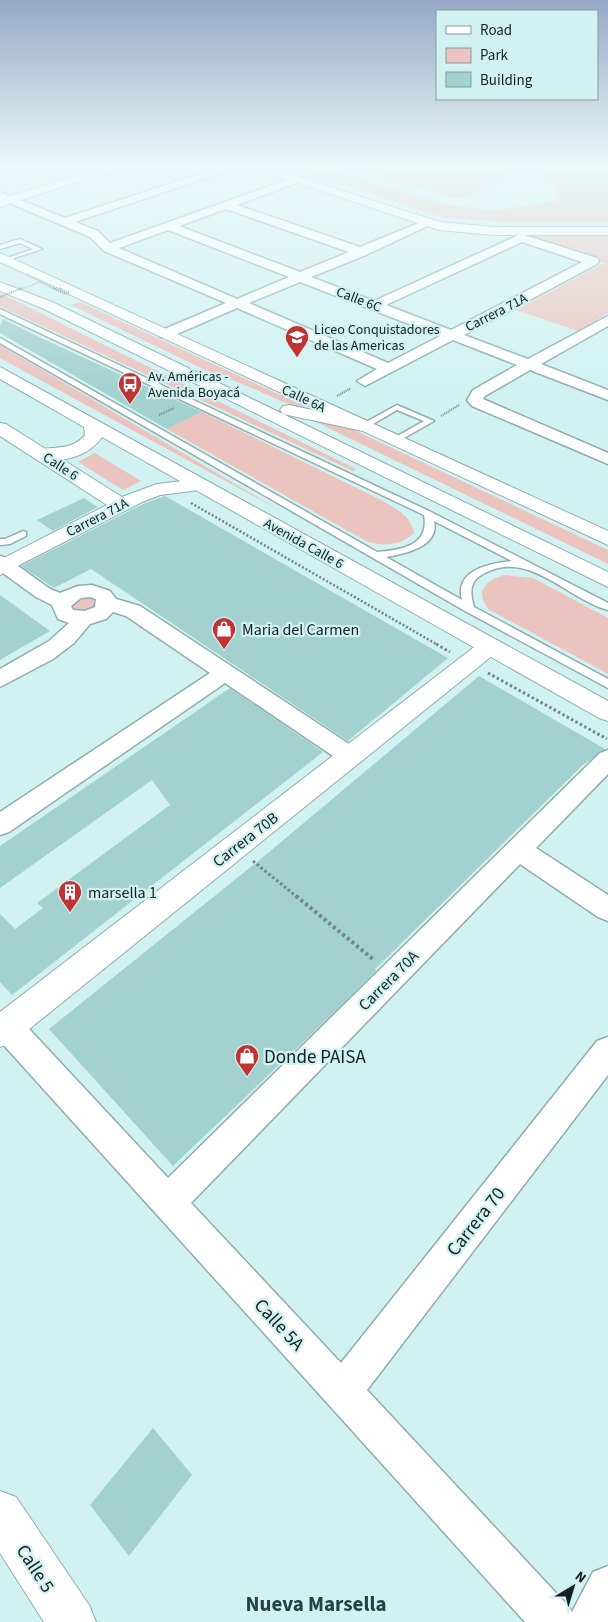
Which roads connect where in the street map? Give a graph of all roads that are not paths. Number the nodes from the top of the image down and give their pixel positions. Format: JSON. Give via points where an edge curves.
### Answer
{"nodes":[{"id":1,"x":101,"y":241,"type":"edge"},
{"id":2,"x":128,"y":241,"type":"edge"},
{"id":3,"x":206,"y":241,"type":"edge"},
{"id":4,"x":329,"y":241,"type":"edge"},
{"id":5,"x":388,"y":241,"type":"edge"},
{"id":6,"x":515,"y":241,"type":"edge"},
{"id":7,"x":530,"y":241,"type":"edge"},
{"id":8,"x":108,"y":248,"type":"junction"},
{"id":9,"x":362,"y":252,"type":"junction"},
{"id":10,"x":2,"y":255,"type":"edge"},
{"id":11,"x":0,"y":277,"type":"edge"},
{"id":12,"x":301,"y":277,"type":"junction"},
{"id":13,"x":0,"y":286,"type":"edge"},
{"id":14,"x":236,"y":304,"type":"junction"},
{"id":15,"x":47,"y":305,"type":"junction"},
{"id":16,"x":375,"y":305,"type":"junction"},
{"id":17,"x":0,"y":311,"type":"edge"},
{"id":18,"x":608,"y":320,"type":"edge"},
{"id":19,"x":587,"y":332,"type":"junction"},
{"id":20,"x":165,"y":334,"type":"junction"},
{"id":21,"x":452,"y":335,"type":"junction"},
{"id":22,"x":0,"y":340,"type":"edge"},
{"id":23,"x":608,"y":340,"type":"edge"},
{"id":24,"x":530,"y":365,"type":"junction"},
{"id":25,"x":388,"y":368,"type":"junction"},
{"id":26,"x":0,"y":372,"type":"edge"},
{"id":27,"x":365,"y":381,"type":"road end"},
{"id":28,"x":229,"y":393,"type":"junction"},
{"id":29,"x":608,"y":394,"type":"edge"},
{"id":30,"x":93,"y":426,"type":"junction"},
{"id":31,"x":363,"y":426,"type":"junction"},
{"id":32,"x":0,"y":428,"type":"edge"},
{"id":33,"x":395,"y":441,"type":"junction"},
{"id":34,"x":42,"y":454,"type":"junction"},
{"id":35,"x":608,"y":459,"type":"edge"},
{"id":36,"x":200,"y":485,"type":"junction"},
{"id":37,"x":121,"y":504,"type":"junction"},
{"id":38,"x":428,"y":514,"type":"junction"},
{"id":39,"x":23,"y":534,"type":"dead end"},
{"id":40,"x":608,"y":538,"type":"edge"},
{"id":41,"x":0,"y":542,"type":"edge"},
{"id":42,"x":375,"y":555,"type":"junction"},
{"id":43,"x":526,"y":564,"type":"junction"},
{"id":44,"x":1,"y":565,"type":"edge"},
{"id":45,"x":608,"y":580,"type":"edge"},
{"id":46,"x":63,"y":602,"type":"junction"},
{"id":47,"x":107,"y":603,"type":"junction"},
{"id":48,"x":608,"y":607,"type":"edge"},
{"id":49,"x":470,"y":609,"type":"junction"},
{"id":50,"x":83,"y":619,"type":"junction"},
{"id":51,"x":480,"y":655,"type":"junction"},
{"id":52,"x":225,"y":673,"type":"junction"},
{"id":53,"x":0,"y":679,"type":"edge"},
{"id":54,"x":608,"y":684,"type":"edge"},
{"id":55,"x":608,"y":712,"type":"edge"},
{"id":56,"x":350,"y":756,"type":"junction"},
{"id":57,"x":608,"y":758,"type":"edge"},
{"id":58,"x":0,"y":825,"type":"edge"},
{"id":59,"x":518,"y":849,"type":"junction"},
{"id":60,"x":608,"y":909,"type":"edge"},
{"id":61,"x":3,"y":1029,"type":"edge"},
{"id":62,"x":608,"y":1050,"type":"edge"},
{"id":63,"x":168,"y":1202,"type":"junction"},
{"id":64,"x":342,"y":1392,"type":"junction"},
{"id":65,"x":0,"y":1513,"type":"edge"},
{"id":66,"x":608,"y":1587,"type":"edge"},
{"id":67,"x":72,"y":1622,"type":"edge"},
{"id":68,"x":554,"y":1622,"type":"edge"},
{"id":69,"x":589,"y":1622,"type":"edge"}],
"edges":[{"from":1,"to":8,"type":"street"},
{"from":2,"to":8,"type":"street"},
{"from":3,"to":12,"type":"street","name":"Calle 6C"},
{"from":4,"to":9,"type":"street"},
{"from":5,"to":9,"type":"street"},
{"from":6,"to":16,"type":"street","name":"Carrera 71A"},
{"from":7,"to":21,"type":"street","name":"Carrera 71A","via":[[594,261]]},
{"from":8,"to":14,"type":"street"},
{"from":9,"to":12,"type":"street"},
{"from":10,"to":20,"type":"main road","name":"Calle 6A"},
{"from":11,"to":15,"type":"main road"},
{"from":12,"to":14,"type":"street"},
{"from":12,"to":16,"type":"street","name":"Calle 6C"},
{"from":13,"to":15,"type":"main road"},
{"from":14,"to":20,"type":"street"},
{"from":14,"to":25,"type":"street"},
{"from":15,"to":28,"type":"main road"},
{"from":16,"to":21,"type":"street","name":"Calle 6C"},
{"from":17,"to":38,"type":"lane"},
{"from":18,"to":19,"type":"street"},
{"from":19,"to":23,"type":"street"},
{"from":19,"to":24,"type":"street"},
{"from":20,"to":31,"type":"main road","name":"Calle 6A"},
{"from":21,"to":24,"type":"street","name":"Calle 6C"},
{"from":21,"to":25,"type":"street","name":"Carrera 71A"},
{"from":22,"to":42,"type":"lane"},
{"from":24,"to":29,"type":"street","name":"Calle 6C"},
{"from":24,"to":35,"type":"street","via":[[475,396],[475,400]]},
{"from":25,"to":27,"type":"street","name":"Carrera 71A"},
{"from":26,"to":30,"type":"main road","name":"Avenida Calle 6"},
{"from":28,"to":31,"type":"main road","via":[[320,418]]},
{"from":28,"to":45,"type":"main road"},
{"from":30,"to":34,"type":"main road","via":[[94,434],[88,444],[68,452]]},
{"from":30,"to":36,"type":"main road","name":"Avenida Calle 6"},
{"from":31,"to":33,"type":"main road","name":"Calle 6A"},
{"from":31,"to":33,"type":"lane","via":[[397,407],[430,421]]},
{"from":32,"to":34,"type":"main road","name":"Calle 6"},
{"from":33,"to":40,"type":"main road","name":"Calle 6A"},
{"from":34,"to":37,"type":"main road","name":"Calle 6"},
{"from":36,"to":37,"type":"main road","name":"Carrera 71A","via":[[166,488]]},
{"from":36,"to":51,"type":"main road","name":"Avenida Calle 6"},
{"from":37,"to":44,"type":"main road","name":"Carrera 71A"},
{"from":38,"to":42,"type":"lane","via":[[430,531],[417,546]]},
{"from":38,"to":43,"type":"lane"},
{"from":39,"to":41,"type":"lane"},
{"from":42,"to":49,"type":"lane"},
{"from":43,"to":48,"type":"lane"},
{"from":43,"to":49,"type":"lane","via":[[493,566],[471,578],[465,588]]},
{"from":44,"to":46,"type":"street","via":[[43,593]]},
{"from":46,"to":47,"type":"street","via":[[72,594],[92,591],[103,595]]},
{"from":46,"to":50,"type":"street","via":[[61,606],[65,614]]},
{"from":47,"to":50,"type":"street","via":[[97,615]]},
{"from":47,"to":52,"type":"street","via":[[133,611]]},
{"from":49,"to":54,"type":"lane"},
{"from":50,"to":53,"type":"street","via":[[63,643]]},
{"from":51,"to":55,"type":"main road","name":"Avenida Calle 6"},
{"from":51,"to":56,"type":"main road","name":"Carrera 70B"},
{"from":52,"to":56,"type":"street"},
{"from":52,"to":58,"type":"street"},
{"from":56,"to":61,"type":"main road","name":"Carrera 70B"},
{"from":57,"to":59,"type":"street","name":"Carrera 70A"},
{"from":59,"to":60,"type":"street"},
{"from":59,"to":63,"type":"street","name":"Carrera 70A"},
{"from":61,"to":63,"type":"street","name":"Calle 5A"},
{"from":62,"to":64,"type":"street","name":"Carrera 70"},
{"from":63,"to":64,"type":"street","name":"Calle 5A"},
{"from":64,"to":68,"type":"street","name":"Calle 5A"},
{"from":65,"to":67,"type":"main road","name":"Calle 5"},
{"from":66,"to":69,"type":"street"}]}
